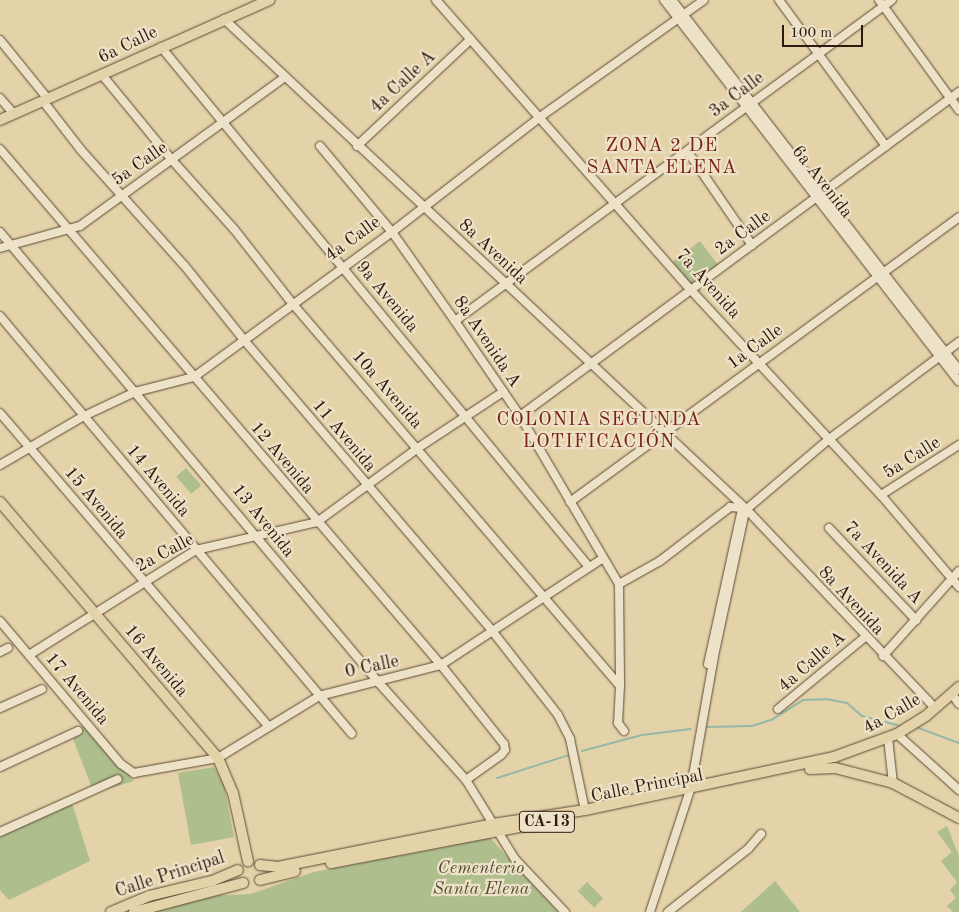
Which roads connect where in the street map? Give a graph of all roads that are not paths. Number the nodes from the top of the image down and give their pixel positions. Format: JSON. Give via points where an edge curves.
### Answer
{"nodes":[{"id":1,"x":270,"y":0,"type":"edge"},
{"id":2,"x":436,"y":0,"type":"edge"},
{"id":3,"x":664,"y":0,"type":"edge"},
{"id":4,"x":672,"y":0,"type":"edge"},
{"id":5,"x":704,"y":0,"type":"edge"},
{"id":6,"x":779,"y":0,"type":"edge"},
{"id":7,"x":892,"y":0,"type":"edge"},
{"id":8,"x":881,"y":3,"type":"edge"},
{"id":9,"x":681,"y":17,"type":"junction"},
{"id":10,"x":224,"y":19,"type":"junction"},
{"id":11,"x":471,"y":39,"type":"junction"},
{"id":12,"x":0,"y":40,"type":"edge"},
{"id":13,"x":161,"y":47,"type":"junction"},
{"id":14,"x":818,"y":52,"type":"junction"},
{"id":15,"x":103,"y":76,"type":"junction"},
{"id":16,"x":284,"y":78,"type":"junction"},
{"id":17,"x":959,"y":92,"type":"edge"},
{"id":18,"x":0,"y":98,"type":"edge"},
{"id":19,"x":951,"y":98,"type":"junction"},
{"id":20,"x":46,"y":100,"type":"junction"},
{"id":21,"x":748,"y":105,"type":"junction"},
{"id":22,"x":959,"y":110,"type":"edge"},
{"id":23,"x":14,"y":114,"type":"junction"},
{"id":24,"x":540,"y":117,"type":"junction"},
{"id":25,"x":0,"y":120,"type":"edge"},
{"id":26,"x":223,"y":123,"type":"junction"},
{"id":27,"x":320,"y":146,"type":"dead end"},
{"id":28,"x":357,"y":146,"type":"junction"},
{"id":29,"x":886,"y":146,"type":"junction"},
{"id":30,"x":0,"y":149,"type":"edge"},
{"id":31,"x":688,"y":152,"type":"junction"},
{"id":32,"x":172,"y":160,"type":"junction"},
{"id":33,"x":121,"y":196,"type":"junction"},
{"id":34,"x":818,"y":196,"type":"junction"},
{"id":35,"x":617,"y":204,"type":"junction"},
{"id":36,"x":422,"y":206,"type":"junction"},
{"id":37,"x":959,"y":217,"type":"edge"},
{"id":38,"x":71,"y":229,"type":"junction"},
{"id":39,"x":0,"y":232,"type":"edge"},
{"id":40,"x":392,"y":232,"type":"junction"},
{"id":41,"x":12,"y":245,"type":"junction"},
{"id":42,"x":752,"y":245,"type":"junction"},
{"id":43,"x":0,"y":248,"type":"edge"},
{"id":44,"x":342,"y":268,"type":"junction"},
{"id":45,"x":882,"y":275,"type":"junction"},
{"id":46,"x":506,"y":284,"type":"junction"},
{"id":47,"x":691,"y":290,"type":"junction"},
{"id":48,"x":292,"y":303,"type":"junction"},
{"id":49,"x":0,"y":316,"type":"edge"},
{"id":50,"x":456,"y":321,"type":"junction"},
{"id":51,"x":244,"y":340,"type":"junction"},
{"id":52,"x":959,"y":342,"type":"edge"},
{"id":53,"x":939,"y":356,"type":"junction"},
{"id":54,"x":592,"y":363,"type":"junction"},
{"id":55,"x":760,"y":364,"type":"junction"},
{"id":56,"x":959,"y":370,"type":"edge"},
{"id":57,"x":194,"y":377,"type":"junction"},
{"id":58,"x":959,"y":381,"type":"edge"},
{"id":59,"x":135,"y":392,"type":"junction"},
{"id":60,"x":503,"y":392,"type":"junction"},
{"id":61,"x":0,"y":413,"type":"edge"},
{"id":62,"x":520,"y":416,"type":"junction"},
{"id":63,"x":82,"y":417,"type":"junction"},
{"id":64,"x":466,"y":418,"type":"junction"},
{"id":65,"x":667,"y":432,"type":"junction"},
{"id":66,"x":826,"y":438,"type":"junction"},
{"id":67,"x":959,"y":446,"type":"edge"},
{"id":68,"x":29,"y":447,"type":"junction"},
{"id":69,"x":418,"y":448,"type":"junction"},
{"id":70,"x":0,"y":465,"type":"edge"},
{"id":71,"x":367,"y":486,"type":"junction"},
{"id":72,"x":880,"y":495,"type":"junction"},
{"id":73,"x":0,"y":502,"type":"edge"},
{"id":74,"x":570,"y":502,"type":"junction"},
{"id":75,"x":745,"y":509,"type":"junction"},
{"id":76,"x":317,"y":522,"type":"junction"},
{"id":77,"x":829,"y":528,"type":"dead end"},
{"id":78,"x":256,"y":537,"type":"junction"},
{"id":79,"x":196,"y":550,"type":"junction"},
{"id":80,"x":603,"y":558,"type":"junction"},
{"id":81,"x":589,"y":567,"type":"junction"},
{"id":82,"x":959,"y":571,"type":"edge"},
{"id":83,"x":952,"y":579,"type":"junction"},
{"id":84,"x":143,"y":581,"type":"junction"},
{"id":85,"x":619,"y":584,"type":"junction"},
{"id":86,"x":959,"y":587,"type":"edge"},
{"id":87,"x":542,"y":598,"type":"junction"},
{"id":88,"x":95,"y":614,"type":"junction"},
{"id":89,"x":0,"y":620,"type":"edge"},
{"id":90,"x":916,"y":620,"type":"junction"},
{"id":91,"x":493,"y":632,"type":"junction"},
{"id":92,"x":865,"y":637,"type":"junction"},
{"id":93,"x":29,"y":656,"type":"junction"},
{"id":94,"x":882,"y":656,"type":"junction"},
{"id":95,"x":441,"y":664,"type":"junction"},
{"id":96,"x":379,"y":683,"type":"junction"},
{"id":97,"x":620,"y":686,"type":"junction"},
{"id":98,"x":42,"y":688,"type":"dead end"},
{"id":99,"x":955,"y":691,"type":"edge"},
{"id":100,"x":319,"y":696,"type":"junction"},
{"id":101,"x":959,"y":704,"type":"edge"},
{"id":102,"x":0,"y":708,"type":"edge"},
{"id":103,"x":935,"y":708,"type":"junction"},
{"id":104,"x":778,"y":709,"type":"dead end"},
{"id":105,"x":267,"y":725,"type":"junction"},
{"id":106,"x":78,"y":731,"type":"dead end"},
{"id":107,"x":624,"y":731,"type":"dead end"},
{"id":108,"x":352,"y":734,"type":"dead end"},
{"id":109,"x":892,"y":736,"type":"junction"},
{"id":110,"x":834,"y":757,"type":"joint"},
{"id":111,"x":218,"y":758,"type":"junction"},
{"id":112,"x":0,"y":767,"type":"edge"},
{"id":113,"x":134,"y":773,"type":"joint"},
{"id":114,"x":118,"y":779,"type":"dead end"},
{"id":115,"x":466,"y":780,"type":"junction"},
{"id":116,"x":892,"y":783,"type":"junction"},
{"id":117,"x":959,"y":790,"type":"edge"},
{"id":118,"x":690,"y":791,"type":"junction"},
{"id":119,"x":585,"y":810,"type":"junction"},
{"id":120,"x":959,"y":818,"type":"edge"},
{"id":121,"x":496,"y":828,"type":"junction"},
{"id":122,"x":0,"y":832,"type":"edge"},
{"id":123,"x":761,"y":834,"type":"dead end"},
{"id":124,"x":248,"y":861,"type":"junction"},
{"id":125,"x":260,"y":866,"type":"junction"},
{"id":126,"x":238,"y":870,"type":"junction"},
{"id":127,"x":260,"y":880,"type":"junction"},
{"id":128,"x":243,"y":883,"type":"junction"},
{"id":129,"x":112,"y":912,"type":"edge"},
{"id":130,"x":134,"y":912,"type":"edge"},
{"id":131,"x":565,"y":912,"type":"edge"},
{"id":132,"x":650,"y":912,"type":"edge"},
{"id":133,"x":668,"y":912,"type":"edge"}],
"edges":[{"from":1,"to":10,"type":"main road","name":"6a Calle"},
{"from":2,"to":11,"type":"street","name":"7a Avenida"},
{"from":3,"to":9,"type":"street","name":"6a Avenida"},
{"from":4,"to":9,"type":"street","name":"6a Avenida"},
{"from":5,"to":9,"type":"street","name":"4a Calle"},
{"from":6,"to":14,"type":"street"},
{"from":7,"to":8,"type":"street","name":"3a Calle"},
{"from":8,"to":14,"type":"street","name":"3a Calle"},
{"from":8,"to":19,"type":"street"},
{"from":9,"to":21,"type":"street","name":"6a Avenida"},
{"from":9,"to":24,"type":"street","name":"4a Calle"},
{"from":10,"to":13,"type":"main road","name":"6a Calle"},
{"from":10,"to":16,"type":"street","name":"8a Avenida"},
{"from":11,"to":24,"type":"street","name":"7a Avenida"},
{"from":11,"to":28,"type":"street","name":"4a Calle A"},
{"from":12,"to":20,"type":"street","name":"11 Avenida"},
{"from":13,"to":15,"type":"main road","name":"6a Calle"},
{"from":13,"to":26,"type":"street","name":"9a Avenida"},
{"from":14,"to":21,"type":"street","name":"3a Calle"},
{"from":14,"to":29,"type":"street"},
{"from":15,"to":20,"type":"main road","name":"6a Calle"},
{"from":15,"to":32,"type":"street","name":"10a Avenida"},
{"from":16,"to":26,"type":"street","name":"5a Calle"},
{"from":16,"to":28,"type":"street","name":"8a Avenida"},
{"from":17,"to":19,"type":"street","name":"2a Calle"},
{"from":18,"to":23,"type":"street"},
{"from":19,"to":22,"type":"street"},
{"from":19,"to":29,"type":"street","name":"2a Calle"},
{"from":20,"to":23,"type":"main road","name":"6a Calle"},
{"from":20,"to":33,"type":"street","name":"11 Avenida"},
{"from":21,"to":31,"type":"street","name":"3a Calle"},
{"from":21,"to":34,"type":"street","name":"6a Avenida"},
{"from":23,"to":25,"type":"main road","name":"6a Calle"},
{"from":24,"to":35,"type":"street","name":"7a Avenida"},
{"from":24,"to":36,"type":"street","name":"4a Calle"},
{"from":26,"to":32,"type":"street","name":"5a Calle"},
{"from":26,"to":44,"type":"street","name":"9a Avenida"},
{"from":27,"to":40,"type":"street","name":"8a Avenida A"},
{"from":28,"to":36,"type":"street","name":"8a Avenida"},
{"from":29,"to":34,"type":"street","name":"2a Calle"},
{"from":30,"to":38,"type":"street","name":"12 Avenida"},
{"from":31,"to":35,"type":"street","name":"3a Calle"},
{"from":31,"to":42,"type":"street"},
{"from":32,"to":33,"type":"street","name":"5a Calle"},
{"from":32,"to":48,"type":"street","name":"10a Avenida","via":[[234,229]]},
{"from":33,"to":38,"type":"street","name":"5a Calle"},
{"from":33,"to":51,"type":"street","name":"11 Avenida","via":[[184,265]]},
{"from":34,"to":42,"type":"street","name":"2a Calle"},
{"from":34,"to":45,"type":"street","name":"6a Avenida"},
{"from":35,"to":46,"type":"street","name":"3a Calle"},
{"from":35,"to":47,"type":"street","name":"7a Avenida"},
{"from":36,"to":40,"type":"street","name":"4a Calle"},
{"from":36,"to":46,"type":"street","name":"8a Avenida"},
{"from":37,"to":45,"type":"street","name":"1a Calle"},
{"from":38,"to":41,"type":"street","name":"5a Calle"},
{"from":38,"to":57,"type":"street","name":"12 Avenida"},
{"from":39,"to":41,"type":"street","name":"13 Avenida"},
{"from":40,"to":44,"type":"street","name":"4a Calle"},
{"from":40,"to":50,"type":"street","name":"8a Avenida A"},
{"from":41,"to":43,"type":"street","name":"5a Calle"},
{"from":41,"to":59,"type":"street","name":"13 Avenida"},
{"from":42,"to":47,"type":"street","name":"2a Calle"},
{"from":44,"to":48,"type":"street","name":"4a Calle"},
{"from":44,"to":64,"type":"street","name":"9a Avenida"},
{"from":45,"to":53,"type":"street","name":"6a Avenida"},
{"from":45,"to":55,"type":"street","name":"1a Calle"},
{"from":46,"to":50,"type":"street","name":"3a Calle"},
{"from":46,"to":54,"type":"street","name":"8a Avenida"},
{"from":47,"to":54,"type":"street","name":"2a Calle"},
{"from":47,"to":55,"type":"street","name":"7a Avenida"},
{"from":48,"to":51,"type":"street","name":"4a Calle"},
{"from":48,"to":69,"type":"street","name":"10a Avenida"},
{"from":49,"to":63,"type":"street","name":"14 Avenida"},
{"from":50,"to":60,"type":"street","name":"8a Avenida A"},
{"from":51,"to":57,"type":"street","name":"4a Calle"},
{"from":51,"to":71,"type":"street","name":"11 Avenida"},
{"from":52,"to":53,"type":"street"},
{"from":53,"to":56,"type":"street","name":"6a Avenida"},
{"from":53,"to":58,"type":"street","name":"6a Avenida"},
{"from":53,"to":66,"type":"street"},
{"from":54,"to":62,"type":"street","name":"2a Calle"},
{"from":54,"to":65,"type":"street","name":"8a Avenida"},
{"from":55,"to":65,"type":"street","name":"1a Calle"},
{"from":55,"to":66,"type":"street","name":"7a Avenida"},
{"from":57,"to":59,"type":"street","name":"4a Calle"},
{"from":57,"to":76,"type":"street","name":"12 Avenida"},
{"from":59,"to":63,"type":"street","name":"4a Calle"},
{"from":59,"to":78,"type":"street","name":"13 Avenida"},
{"from":60,"to":62,"type":"street","name":"8a Avenida A"},
{"from":60,"to":64,"type":"street","name":"2a Calle"},
{"from":61,"to":68,"type":"street","name":"15 Avenida"},
{"from":62,"to":74,"type":"street","name":"8a Avenida A"},
{"from":63,"to":68,"type":"street","name":"4a Calle"},
{"from":63,"to":79,"type":"street","name":"14 Avenida"},
{"from":64,"to":69,"type":"street","name":"2a Calle"},
{"from":64,"to":81,"type":"street","name":"9a Avenida"},
{"from":65,"to":74,"type":"street","name":"1a Calle"},
{"from":65,"to":75,"type":"street","name":"8a Avenida"},
{"from":66,"to":72,"type":"street","name":"7a Avenida"},
{"from":66,"to":75,"type":"street","via":[[757,491]]},
{"from":67,"to":72,"type":"street","name":"5a Calle"},
{"from":68,"to":70,"type":"street","name":"4a Calle"},
{"from":68,"to":84,"type":"street","name":"15 Avenida"},
{"from":69,"to":71,"type":"street","name":"2a Calle"},
{"from":69,"to":87,"type":"street","name":"10a Avenida"},
{"from":71,"to":76,"type":"street","name":"2a Calle"},
{"from":71,"to":91,"type":"street","name":"11 Avenida"},
{"from":72,"to":83,"type":"street","name":"7a Avenida"},
{"from":73,"to":88,"type":"main road","name":"16 Avenida"},
{"from":74,"to":80,"type":"street","name":"8a Avenida A"},
{"from":75,"to":85,"type":"street","via":[[730,507],[660,561]]},
{"from":75,"to":92,"type":"street","name":"8a Avenida"},
{"from":75,"to":118,"type":"street","via":[[737,521],[709,652]]},
{"from":76,"to":78,"type":"street","name":"2a Calle"},
{"from":76,"to":95,"type":"street","name":"12 Avenida"},
{"from":77,"to":90,"type":"street","name":"7a Avenida A"},
{"from":78,"to":79,"type":"street","name":"2a Calle"},
{"from":78,"to":96,"type":"street","name":"13 Avenida"},
{"from":79,"to":84,"type":"street","name":"2a Calle"},
{"from":79,"to":100,"type":"street","name":"14 Avenida"},
{"from":80,"to":81,"type":"street","name":"0 Calle"},
{"from":80,"to":85,"type":"street","name":"8a Avenida A"},
{"from":81,"to":87,"type":"street","name":"0 Calle"},
{"from":82,"to":83,"type":"street"},
{"from":83,"to":86,"type":"street","name":"7a Avenida"},
{"from":83,"to":90,"type":"street"},
{"from":84,"to":88,"type":"street","name":"2a Calle"},
{"from":84,"to":105,"type":"street","name":"15 Avenida"},
{"from":85,"to":97,"type":"street"},
{"from":87,"to":91,"type":"street","name":"0 Calle"},
{"from":87,"to":97,"type":"street","name":"10a Avenida"},
{"from":88,"to":93,"type":"street","name":"2a Calle"},
{"from":88,"to":111,"type":"main road","name":"16 Avenida"},
{"from":89,"to":93,"type":"street","name":"17 Avenida"},
{"from":90,"to":94,"type":"street"},
{"from":91,"to":95,"type":"street","name":"0 Calle"},
{"from":91,"to":119,"type":"street","name":"11 Avenida","via":[[558,715],[570,738]]},
{"from":92,"to":94,"type":"street","name":"8a Avenida"},
{"from":92,"to":104,"type":"street","name":"4a Calle A"},
{"from":93,"to":113,"type":"street","name":"17 Avenida","via":[[121,764]]},
{"from":94,"to":103,"type":"street","name":"8a Avenida"},
{"from":95,"to":96,"type":"street","name":"0 Calle"},
{"from":95,"to":115,"type":"street","name":"12 Avenida","via":[[504,744],[505,750],[501,755]]},
{"from":96,"to":100,"type":"street","name":"0 Calle"},
{"from":96,"to":115,"type":"street","name":"13 Avenida"},
{"from":97,"to":107,"type":"street","via":[[618,722]]},
{"from":98,"to":102,"type":"street"},
{"from":99,"to":101,"type":"street"},
{"from":99,"to":103,"type":"main road","name":"4a Calle","number":"CA-13"},
{"from":100,"to":105,"type":"street","name":"0 Calle"},
{"from":100,"to":108,"type":"street","name":"14 Avenida"},
{"from":103,"to":109,"type":"main road","name":"4a Calle","number":"CA-13"},
{"from":105,"to":111,"type":"street","name":"0 Calle"},
{"from":106,"to":112,"type":"street"},
{"from":109,"to":110,"type":"main road","name":"4a Calle","number":"CA-13"},
{"from":109,"to":116,"type":"street"},
{"from":109,"to":117,"type":"street"},
{"from":110,"to":118,"type":"main road","name":"Calle Principal","number":"CA-13"},
{"from":111,"to":113,"type":"street","name":"0 Calle"},
{"from":111,"to":124,"type":"main road","name":"16 Avenida","via":[[233,793]]},
{"from":114,"to":122,"type":"street"},
{"from":115,"to":121,"type":"street","name":"13 Avenida"},
{"from":116,"to":118,"type":"main road","name":"Calle Principal","number":"CA-13","via":[[836,768],[804,770]]},
{"from":116,"to":120,"type":"main road","number":"CA-13"},
{"from":118,"to":119,"type":"main road","name":"Calle Principal","number":"CA-13"},
{"from":118,"to":121,"type":"main road","name":"Calle Principal","number":"CA-13"},
{"from":118,"to":132,"type":"street"},
{"from":119,"to":121,"type":"main road","name":"Calle Principal","number":"CA-13"},
{"from":121,"to":125,"type":"main road","name":"Calle Principal","number":"CA-13","via":[[278,867]]},
{"from":121,"to":127,"type":"main road","name":"Calle Principal","number":"CA-13"},
{"from":121,"to":131,"type":"street","name":"13 Avenida","via":[[515,859]]},
{"from":123,"to":133,"type":"street","via":[[748,849]]},
{"from":124,"to":125,"type":"main road","number":"CA-13"},
{"from":124,"to":126,"type":"main road"},
{"from":125,"to":127,"type":"main road"},
{"from":126,"to":128,"type":"main road"},
{"from":126,"to":129,"type":"main road","name":"Calle Principal","via":[[212,881],[149,896]]},
{"from":127,"to":128,"type":"main road","number":"CA-13","via":[[252,885]]},
{"from":128,"to":130,"type":"main road","name":"Calle Principal","number":"CA-13"}]}
